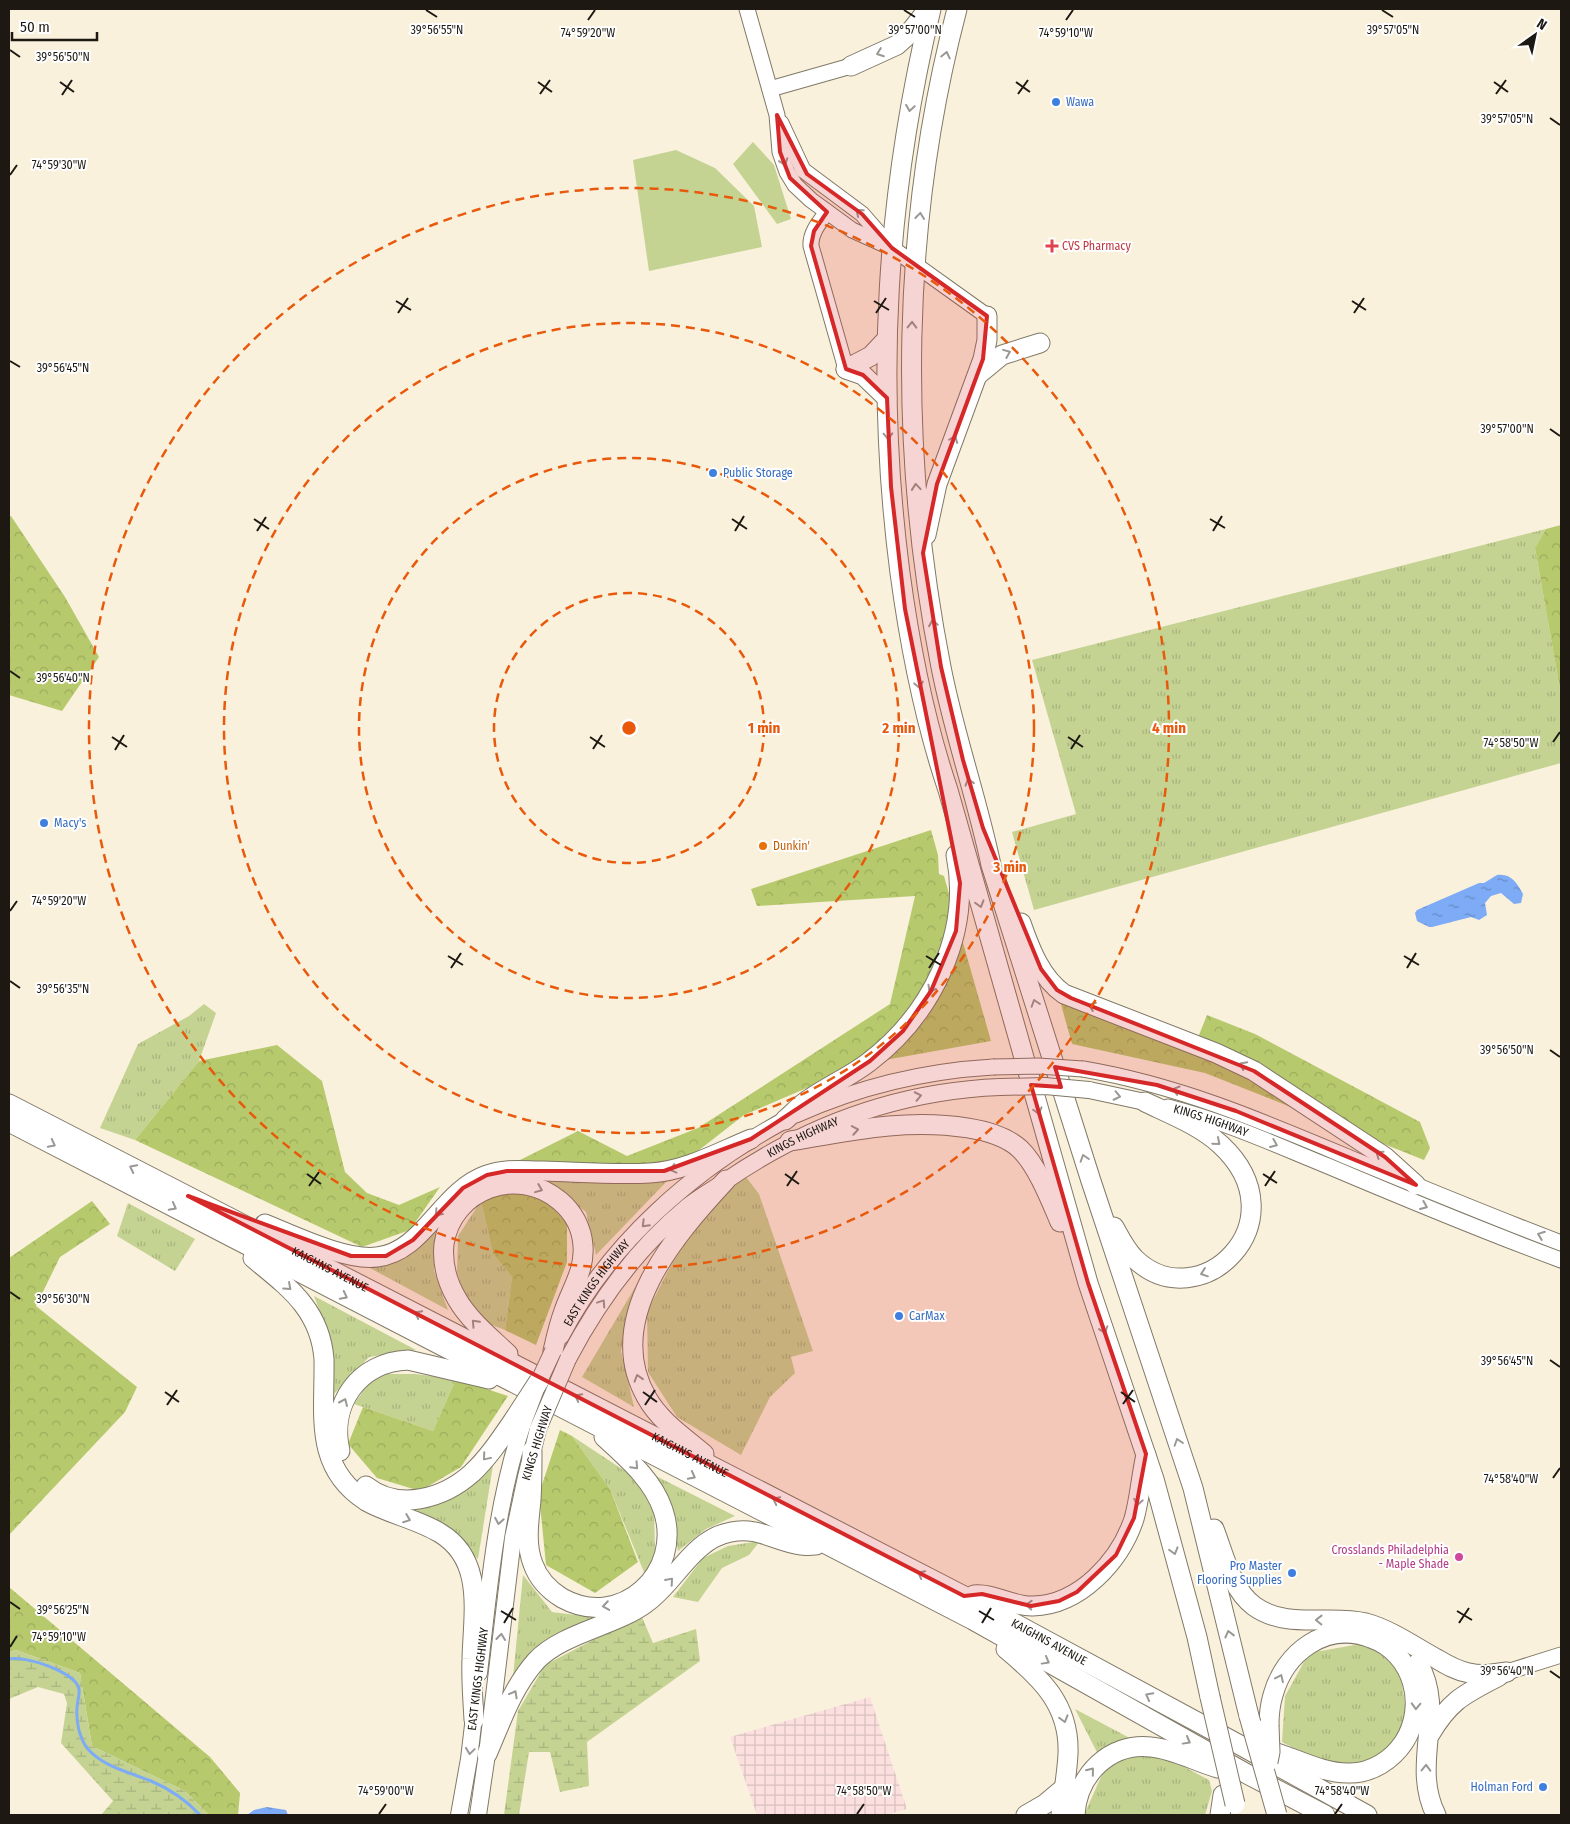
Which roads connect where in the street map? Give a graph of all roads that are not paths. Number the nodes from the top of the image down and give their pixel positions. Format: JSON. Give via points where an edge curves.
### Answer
{"nodes":[{"id":1,"x":747,"y":9,"type":"edge"},
{"id":2,"x":929,"y":9,"type":"edge"},
{"id":3,"x":957,"y":9,"type":"edge"},
{"id":4,"x":851,"y":66,"type":"joint"},
{"id":5,"x":770,"y":89,"type":"junction"},
{"id":6,"x":777,"y":114,"type":"junction"},
{"id":7,"x":827,"y":212,"type":"junction"},
{"id":8,"x":892,"y":248,"type":"junction"},
{"id":9,"x":915,"y":264,"type":"junction"},
{"id":10,"x":987,"y":316,"type":"joint"},
{"id":11,"x":886,"y":340,"type":"junction"},
{"id":12,"x":1040,"y":343,"type":"dead end"},
{"id":13,"x":846,"y":369,"type":"junction"},
{"id":14,"x":979,"y":374,"type":"junction"},
{"id":15,"x":886,"y":398,"type":"junction"},
{"id":16,"x":923,"y":553,"type":"junction"},
{"id":17,"x":937,"y":756,"type":"junction"},
{"id":18,"x":983,"y":828,"type":"junction"},
{"id":19,"x":993,"y":1067,"type":"joint"},
{"id":20,"x":1145,"y":1102,"type":"junction"},
{"id":21,"x":9,"y":1104,"type":"edge"},
{"id":22,"x":785,"y":1120,"type":"junction"},
{"id":23,"x":9,"y":1122,"type":"edge"},
{"id":24,"x":751,"y":1139,"type":"junction"},
{"id":25,"x":790,"y":1141,"type":"junction"},
{"id":26,"x":726,"y":1180,"type":"junction"},
{"id":27,"x":1091,"y":1181,"type":"junction"},
{"id":28,"x":1416,"y":1186,"type":"junction"},
{"id":29,"x":188,"y":1196,"type":"junction"},
{"id":30,"x":223,"y":1233,"type":"junction"},
{"id":31,"x":1561,"y":1243,"type":"edge"},
{"id":32,"x":1561,"y":1260,"type":"edge"},
{"id":33,"x":1088,"y":1284,"type":"junction"},
{"id":34,"x":560,"y":1355,"type":"junction"},
{"id":35,"x":521,"y":1377,"type":"junction"},
{"id":36,"x":539,"y":1380,"type":"joint"},
{"id":37,"x":587,"y":1421,"type":"junction"},
{"id":38,"x":525,"y":1423,"type":"junction"},
{"id":39,"x":532,"y":1451,"type":"junction"},
{"id":40,"x":1146,"y":1454,"type":"junction"},
{"id":41,"x":730,"y":1476,"type":"junction"},
{"id":42,"x":1193,"y":1488,"type":"junction"},
{"id":43,"x":827,"y":1546,"type":"junction"},
{"id":44,"x":964,"y":1596,"type":"junction"},
{"id":45,"x":973,"y":1620,"type":"junction"},
{"id":46,"x":1399,"y":1638,"type":"junction"},
{"id":47,"x":1561,"y":1655,"type":"edge"},
{"id":48,"x":1506,"y":1672,"type":"junction"},
{"id":49,"x":474,"y":1720,"type":"junction"},
{"id":50,"x":1429,"y":1735,"type":"junction"},
{"id":51,"x":1231,"y":1749,"type":"junction"},
{"id":52,"x":487,"y":1754,"type":"junction"},
{"id":53,"x":1266,"y":1773,"type":"junction"},
{"id":54,"x":1247,"y":1774,"type":"junction"},
{"id":55,"x":1064,"y":1788,"type":"junction"},
{"id":56,"x":1232,"y":1805,"type":"edge"},
{"id":57,"x":459,"y":1815,"type":"edge"},
{"id":58,"x":478,"y":1815,"type":"edge"},
{"id":59,"x":1026,"y":1815,"type":"edge"},
{"id":60,"x":1061,"y":1815,"type":"edge"},
{"id":61,"x":1075,"y":1815,"type":"edge"},
{"id":62,"x":1220,"y":1815,"type":"edge"},
{"id":63,"x":1277,"y":1815,"type":"edge"},
{"id":64,"x":1325,"y":1815,"type":"edge"},
{"id":65,"x":1367,"y":1815,"type":"edge"},
{"id":66,"x":1436,"y":1815,"type":"edge"}],
"edges":[{"from":1,"to":5,"type":"main road"},
{"from":2,"to":4,"type":"highway","one_way":true,"via":[[897,46]]},
{"from":2,"to":8,"type":"highway","one_way":true,"via":[[905,137]]},
{"from":9,"to":3,"type":"highway","one_way":true,"via":[[927,154]]},
{"from":4,"to":5,"type":"main road"},
{"from":5,"to":6,"type":"main road"},
{"from":6,"to":7,"type":"main road","one_way":true,"via":[[780,152],[790,178],[804,195]]},
{"from":8,"to":6,"type":"main road","one_way":true,"via":[[862,214],[803,170]]},
{"from":7,"to":8,"type":"main road","via":[[852,230]]},
{"from":7,"to":13,"type":"main road","via":[[814,231],[811,246]]},
{"from":8,"to":9,"type":"main road"},
{"from":8,"to":11,"type":"highway"},
{"from":9,"to":10,"type":"main road"},
{"from":16,"to":9,"type":"highway","one_way":true,"via":[[912,424]]},
{"from":10,"to":14,"type":"highway","via":[[986,346]]},
{"from":11,"to":13,"type":"highway","via":[[871,356]]},
{"from":11,"to":15,"type":"highway"},
{"from":14,"to":12,"type":"highway","one_way":true,"via":[[1002,355]]},
{"from":13,"to":15,"type":"highway","via":[[863,375]]},
{"from":16,"to":14,"type":"highway","one_way":true,"via":[[937,484]]},
{"from":15,"to":17,"type":"highway","one_way":true,"via":[[891,487],[905,609]]},
{"from":18,"to":16,"type":"highway","one_way":true,"via":[[941,667]]},
{"from":17,"to":22,"type":"highway","one_way":true,"via":[[939,790],[960,882],[958,919],[949,953],[923,1004],[892,1042],[859,1070],[810,1098]]},
{"from":17,"to":33,"type":"highway","one_way":true},
{"from":27,"to":18,"type":"highway","one_way":true,"via":[[991,865]]},
{"from":28,"to":18,"type":"highway","one_way":true,"via":[[1385,1157],[1254,1071],[1216,1052],[1071,998],[1058,990],[1036,959],[1000,862]]},
{"from":19,"to":22,"type":"main road","name":"EAST KINGS HIGHWAY","via":[[894,1081],[830,1101]]},
{"from":28,"to":19,"type":"main road","name":"KINGS HIGHWAY","one_way":true,"bridge":true,"via":[[1265,1122],[1177,1090],[1083,1070]]},
{"from":25,"to":20,"type":"main road","name":"KINGS HIGHWAY","one_way":true,"bridge":true,"via":[[837,1120],[890,1103],[954,1090],[1044,1086],[1089,1090]]},
{"from":20,"to":27,"type":"highway","one_way":true,"via":[[1201,1130],[1220,1144],[1237,1164],[1248,1184],[1252,1204],[1247,1234],[1238,1249],[1225,1262],[1200,1275],[1168,1276],[1151,1270],[1129,1253]]},
{"from":20,"to":32,"type":"main road","name":"KINGS HIGHWAY","one_way":true,"via":[[1190,1112],[1248,1133],[1490,1234]]},
{"from":29,"to":21,"type":"highway","name":"KAIGHNS AVENUE","one_way":true},
{"from":22,"to":24,"type":"main road","name":"EAST KINGS HIGHWAY"},
{"from":23,"to":30,"type":"highway","name":"KAIGHNS AVENUE","one_way":true},
{"from":24,"to":29,"type":"highway","one_way":true,"via":[[664,1172],[508,1170],[487,1175],[456,1194],[407,1245],[395,1253],[378,1257],[360,1258],[343,1253]]},
{"from":24,"to":34,"type":"main road","name":"EAST KINGS HIGHWAY","one_way":true,"via":[[684,1187],[611,1261],[586,1295]]},
{"from":25,"to":26,"type":"main road","name":"KINGS HIGHWAY"},
{"from":25,"to":33,"type":"highway","one_way":true,"via":[[901,1124],[956,1126],[1006,1139],[1022,1150],[1034,1168]]},
{"from":34,"to":26,"type":"main road","name":"KINGS HIGHWAY","one_way":true,"via":[[631,1264],[688,1206]]},
{"from":41,"to":26,"type":"highway","one_way":true,"via":[[668,1424],[654,1408],[637,1376],[633,1349],[637,1318],[655,1270],[683,1228]]},
{"from":42,"to":27,"type":"highway","one_way":true},
{"from":31,"to":28,"type":"main road","name":"KINGS HIGHWAY","one_way":true},
{"from":35,"to":29,"type":"highway","name":"KAIGHNS AVENUE","one_way":true},
{"from":30,"to":35,"type":"highway","name":"KAIGHNS AVENUE","one_way":true},
{"from":30,"to":49,"type":"highway","one_way":true,"via":[[296,1294],[314,1321],[323,1348],[326,1443],[338,1476],[366,1501],[440,1533],[465,1557],[474,1588]]},
{"from":33,"to":40,"type":"highway","one_way":true},
{"from":35,"to":34,"type":"highway","one_way":true,"via":[[464,1310],[446,1276],[444,1243],[451,1222],[463,1205],[486,1188],[516,1183],[536,1187],[565,1205],[577,1223],[583,1244],[582,1263],[564,1310]]},
{"from":34,"to":36,"type":"main road","name":"EAST KINGS HIGHWAY","bridge":true},
{"from":34,"to":38,"type":"main road","name":"KINGS HIGHWAY","bridge":true},
{"from":35,"to":37,"type":"highway","name":"KAIGHNS AVENUE"},
{"from":38,"to":35,"type":"highway","one_way":true,"via":[[452,1488],[418,1499],[397,1500],[369,1489],[348,1468],[338,1441],[338,1420],[352,1386],[368,1372],[387,1363],[417,1362]]},
{"from":41,"to":35,"type":"highway","name":"KAIGHNS AVENUE","one_way":true},
{"from":36,"to":38,"type":"highway","bridge":true},
{"from":37,"to":39,"type":"highway","one_way":true,"via":[[644,1476],[663,1510],[667,1542],[662,1562],[653,1580],[630,1599],[596,1607],[576,1604],[552,1591],[540,1578],[532,1564],[528,1536]]},
{"from":37,"to":43,"type":"highway","name":"KAIGHNS AVENUE","one_way":true},
{"from":38,"to":39,"type":"main road","name":"KINGS HIGHWAY"},
{"from":38,"to":49,"type":"main road","name":"EAST KINGS HIGHWAY","one_way":true,"via":[[507,1480],[498,1525]]},
{"from":52,"to":39,"type":"main road","name":"KINGS HIGHWAY","one_way":true,"via":[[513,1538]]},
{"from":40,"to":44,"type":"highway","one_way":true,"via":[[1130,1529],[1116,1555],[1086,1586],[1059,1601],[1041,1606],[1009,1603],[982,1594]]},
{"from":40,"to":51,"type":"highway","one_way":true,"bridge":true,"via":[[1187,1596],[1210,1697]]},
{"from":44,"to":41,"type":"highway","name":"KAIGHNS AVENUE","one_way":true},
{"from":46,"to":42,"type":"highway","one_way":true,"via":[[1364,1623],[1286,1619],[1253,1605],[1236,1585],[1209,1513]]},
{"from":53,"to":42,"type":"highway","one_way":true,"bridge":true},
{"from":43,"to":45,"type":"highway","name":"KAIGHNS AVENUE"},
{"from":52,"to":43,"type":"highway","one_way":true,"via":[[516,1690],[538,1660],[557,1646],[640,1608],[708,1541],[725,1533],[743,1531],[762,1533],[800,1545]]},
{"from":51,"to":44,"type":"highway","name":"KAIGHNS AVENUE","one_way":true},
{"from":45,"to":54,"type":"highway","name":"KAIGHNS AVENUE","one_way":true},
{"from":45,"to":55,"type":"highway","one_way":true,"via":[[1033,1672],[1059,1707],[1068,1745]]},
{"from":46,"to":48,"type":"highway","via":[[1459,1671],[1482,1675]]},
{"from":46,"to":50,"type":"highway","via":[[1425,1679],[1430,1701]]},
{"from":47,"to":48,"type":"main road"},
{"from":48,"to":50,"type":"highway","via":[[1455,1701]]},
{"from":49,"to":57,"type":"main road","name":"EAST KINGS HIGHWAY","one_way":true},
{"from":66,"to":50,"type":"highway","one_way":true,"via":[[1426,1782]]},
{"from":53,"to":51,"type":"highway","one_way":true,"bridge":true,"via":[[1270,1752],[1272,1696],[1285,1667],[1305,1646],[1332,1634],[1351,1633],[1380,1642],[1401,1660],[1414,1686],[1415,1714],[1410,1732],[1389,1759],[1367,1770],[1350,1773],[1332,1771],[1278,1753]]},
{"from":51,"to":56,"type":"highway","bridge":true},
{"from":51,"to":65,"type":"highway","name":"KAIGHNS AVENUE"},
{"from":52,"to":58,"type":"main road","name":"KINGS HIGHWAY"},
{"from":53,"to":63,"type":"highway","bridge":true},
{"from":61,"to":54,"type":"highway","one_way":true,"via":[[1077,1796],[1091,1771],[1112,1754],[1132,1747],[1158,1748]]},
{"from":54,"to":64,"type":"highway","name":"KAIGHNS AVENUE"},
{"from":55,"to":59,"type":"highway","via":[[1046,1804]]},
{"from":55,"to":60,"type":"highway"},
{"from":56,"to":62,"type":"highway"}]}
